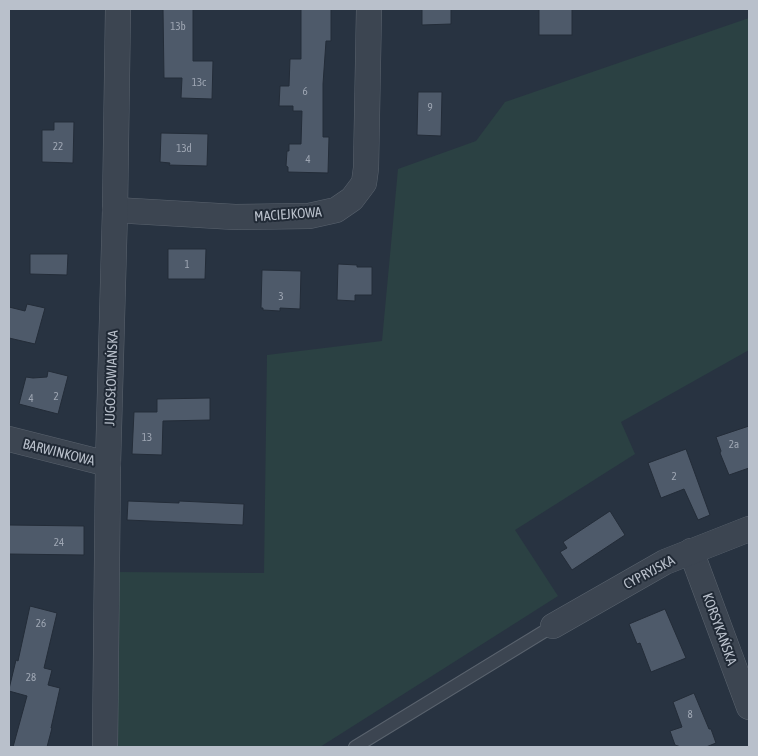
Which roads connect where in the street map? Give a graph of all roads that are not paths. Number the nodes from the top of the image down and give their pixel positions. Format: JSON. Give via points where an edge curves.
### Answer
{"nodes":[{"id":1,"x":118,"y":9,"type":"edge"},
{"id":2,"x":369,"y":9,"type":"edge"},
{"id":3,"x":116,"y":210,"type":"junction"},
{"id":4,"x":9,"y":440,"type":"edge"},
{"id":5,"x":108,"y":464,"type":"junction"},
{"id":6,"x":749,"y":529,"type":"edge"},
{"id":7,"x":692,"y":551,"type":"junction"},
{"id":8,"x":553,"y":626,"type":"joint"},
{"id":9,"x":749,"y":707,"type":"edge"},
{"id":10,"x":105,"y":747,"type":"edge"},
{"id":11,"x":355,"y":747,"type":"edge"}],
"edges":[{"from":1,"to":3,"type":"street","name":"JUGOSŁOWIAŃSKA"},
{"from":2,"to":3,"type":"street","name":"MACIEJKOWA","via":[[366,168],[364,183],[352,199],[336,210],[309,216],[235,217]]},
{"from":3,"to":5,"type":"street","name":"JUGOSŁOWIAŃSKA"},
{"from":4,"to":5,"type":"street","name":"BARWINKOWA"},
{"from":5,"to":10,"type":"street","name":"JUGOSŁOWIAŃSKA"},
{"from":6,"to":7,"type":"street","name":"CYPRYJSKA"},
{"from":7,"to":8,"type":"street","name":"CYPRYJSKA","via":[[665,562]]},
{"from":7,"to":9,"type":"street","name":"KORSYKAŃSKA"},
{"from":8,"to":11,"type":"lane"}]}
